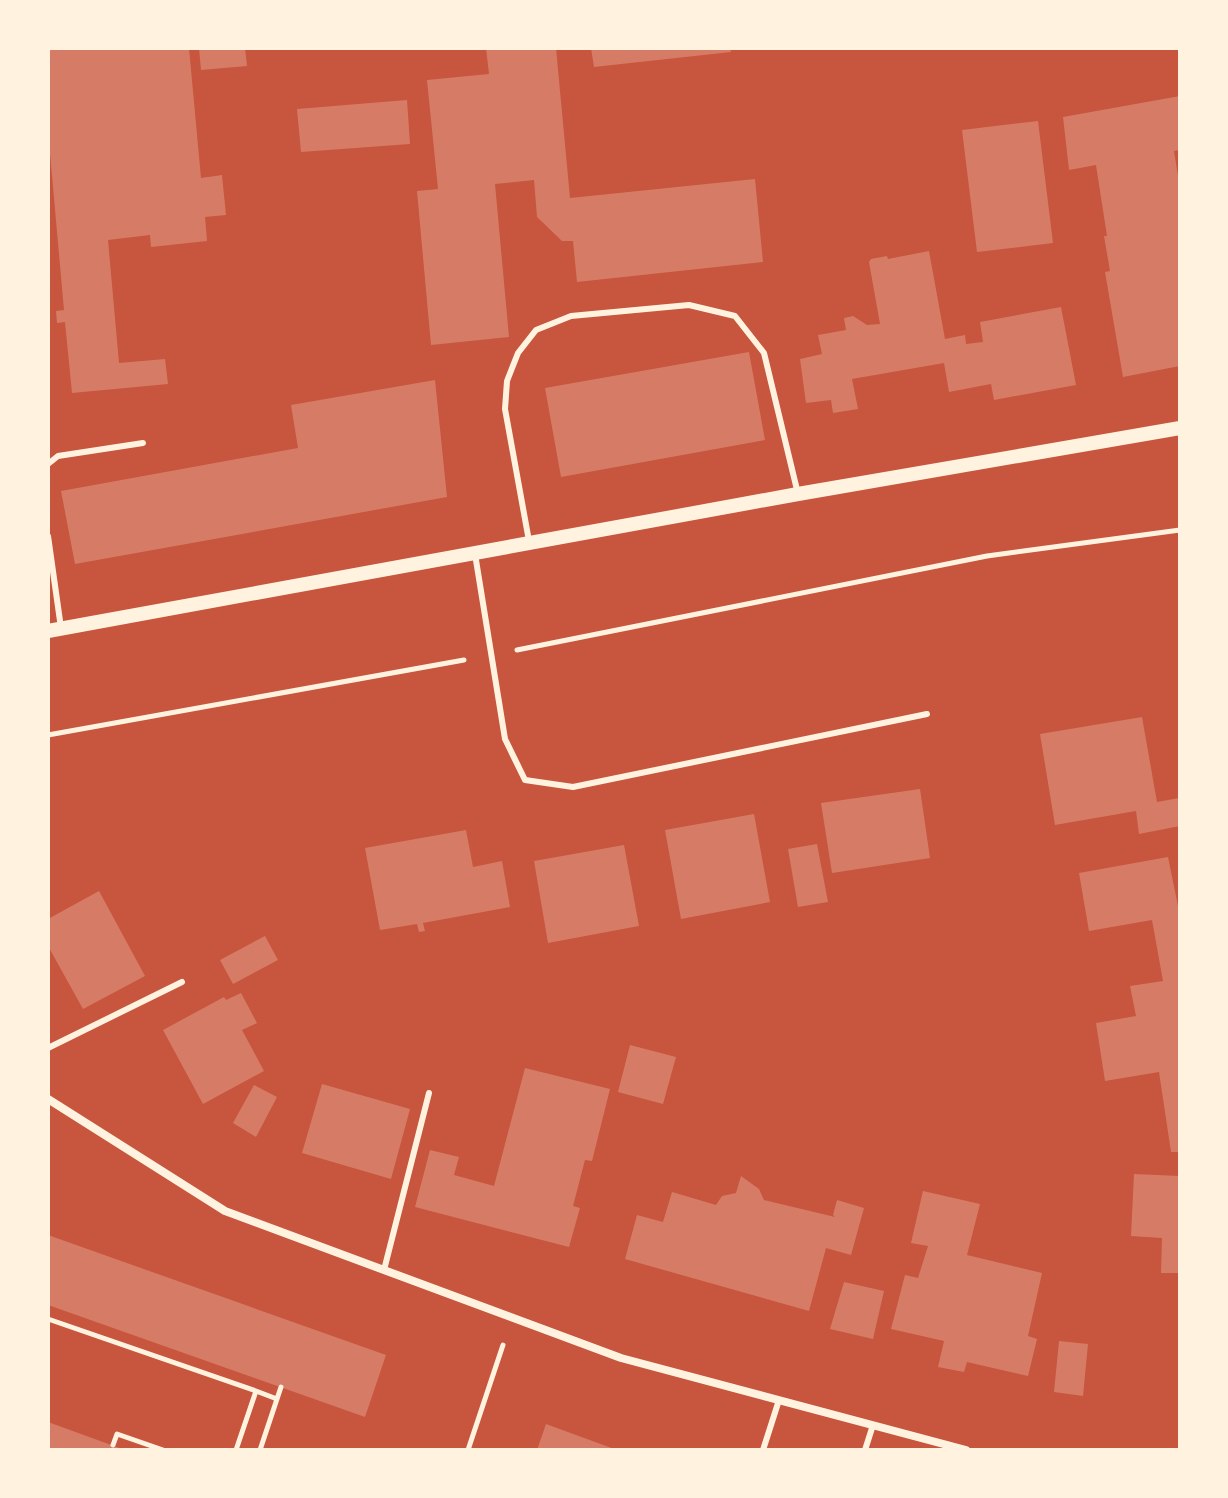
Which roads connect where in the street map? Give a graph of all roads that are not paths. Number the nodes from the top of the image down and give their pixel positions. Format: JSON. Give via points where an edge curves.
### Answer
{"nodes":[{"id":1,"x":1180,"y":428,"type":"edge"},
{"id":2,"x":143,"y":443,"type":"dead end"},
{"id":3,"x":48,"y":464,"type":"edge"},
{"id":4,"x":798,"y":494,"type":"junction"},
{"id":5,"x":48,"y":536,"type":"edge"},
{"id":6,"x":530,"y":544,"type":"junction"},
{"id":7,"x":475,"y":554,"type":"junction"},
{"id":8,"x":55,"y":630,"type":"edge"},
{"id":9,"x":927,"y":714,"type":"dead end"},
{"id":10,"x":182,"y":982,"type":"dead end"},
{"id":11,"x":48,"y":1048,"type":"edge"},
{"id":12,"x":429,"y":1093,"type":"dead end"},
{"id":13,"x":48,"y":1099,"type":"edge"},
{"id":14,"x":384,"y":1270,"type":"junction"},
{"id":15,"x":779,"y":1400,"type":"junction"},
{"id":16,"x":873,"y":1425,"type":"junction"},
{"id":17,"x":763,"y":1450,"type":"edge"},
{"id":18,"x":865,"y":1450,"type":"edge"},
{"id":19,"x":966,"y":1450,"type":"edge"}],
"edges":[{"from":1,"to":4,"type":"street"},
{"from":2,"to":3,"type":"lane","via":[[58,456]]},
{"from":4,"to":6,"type":"street"},
{"from":4,"to":6,"type":"lane","via":[[764,353],[735,316],[689,305],[571,316],[536,330],[518,353],[507,381],[505,409]]},
{"from":5,"to":8,"type":"lane"},
{"from":6,"to":7,"type":"street"},
{"from":7,"to":8,"type":"street"},
{"from":7,"to":9,"type":"lane","via":[[505,739],[525,780],[573,787]]},
{"from":10,"to":11,"type":"lane"},
{"from":12,"to":14,"type":"lane"},
{"from":13,"to":14,"type":"street","via":[[225,1211]]},
{"from":14,"to":15,"type":"street","via":[[621,1358]]},
{"from":15,"to":16,"type":"street"},
{"from":15,"to":17,"type":"lane"},
{"from":16,"to":18,"type":"lane"},
{"from":16,"to":19,"type":"street"}]}
